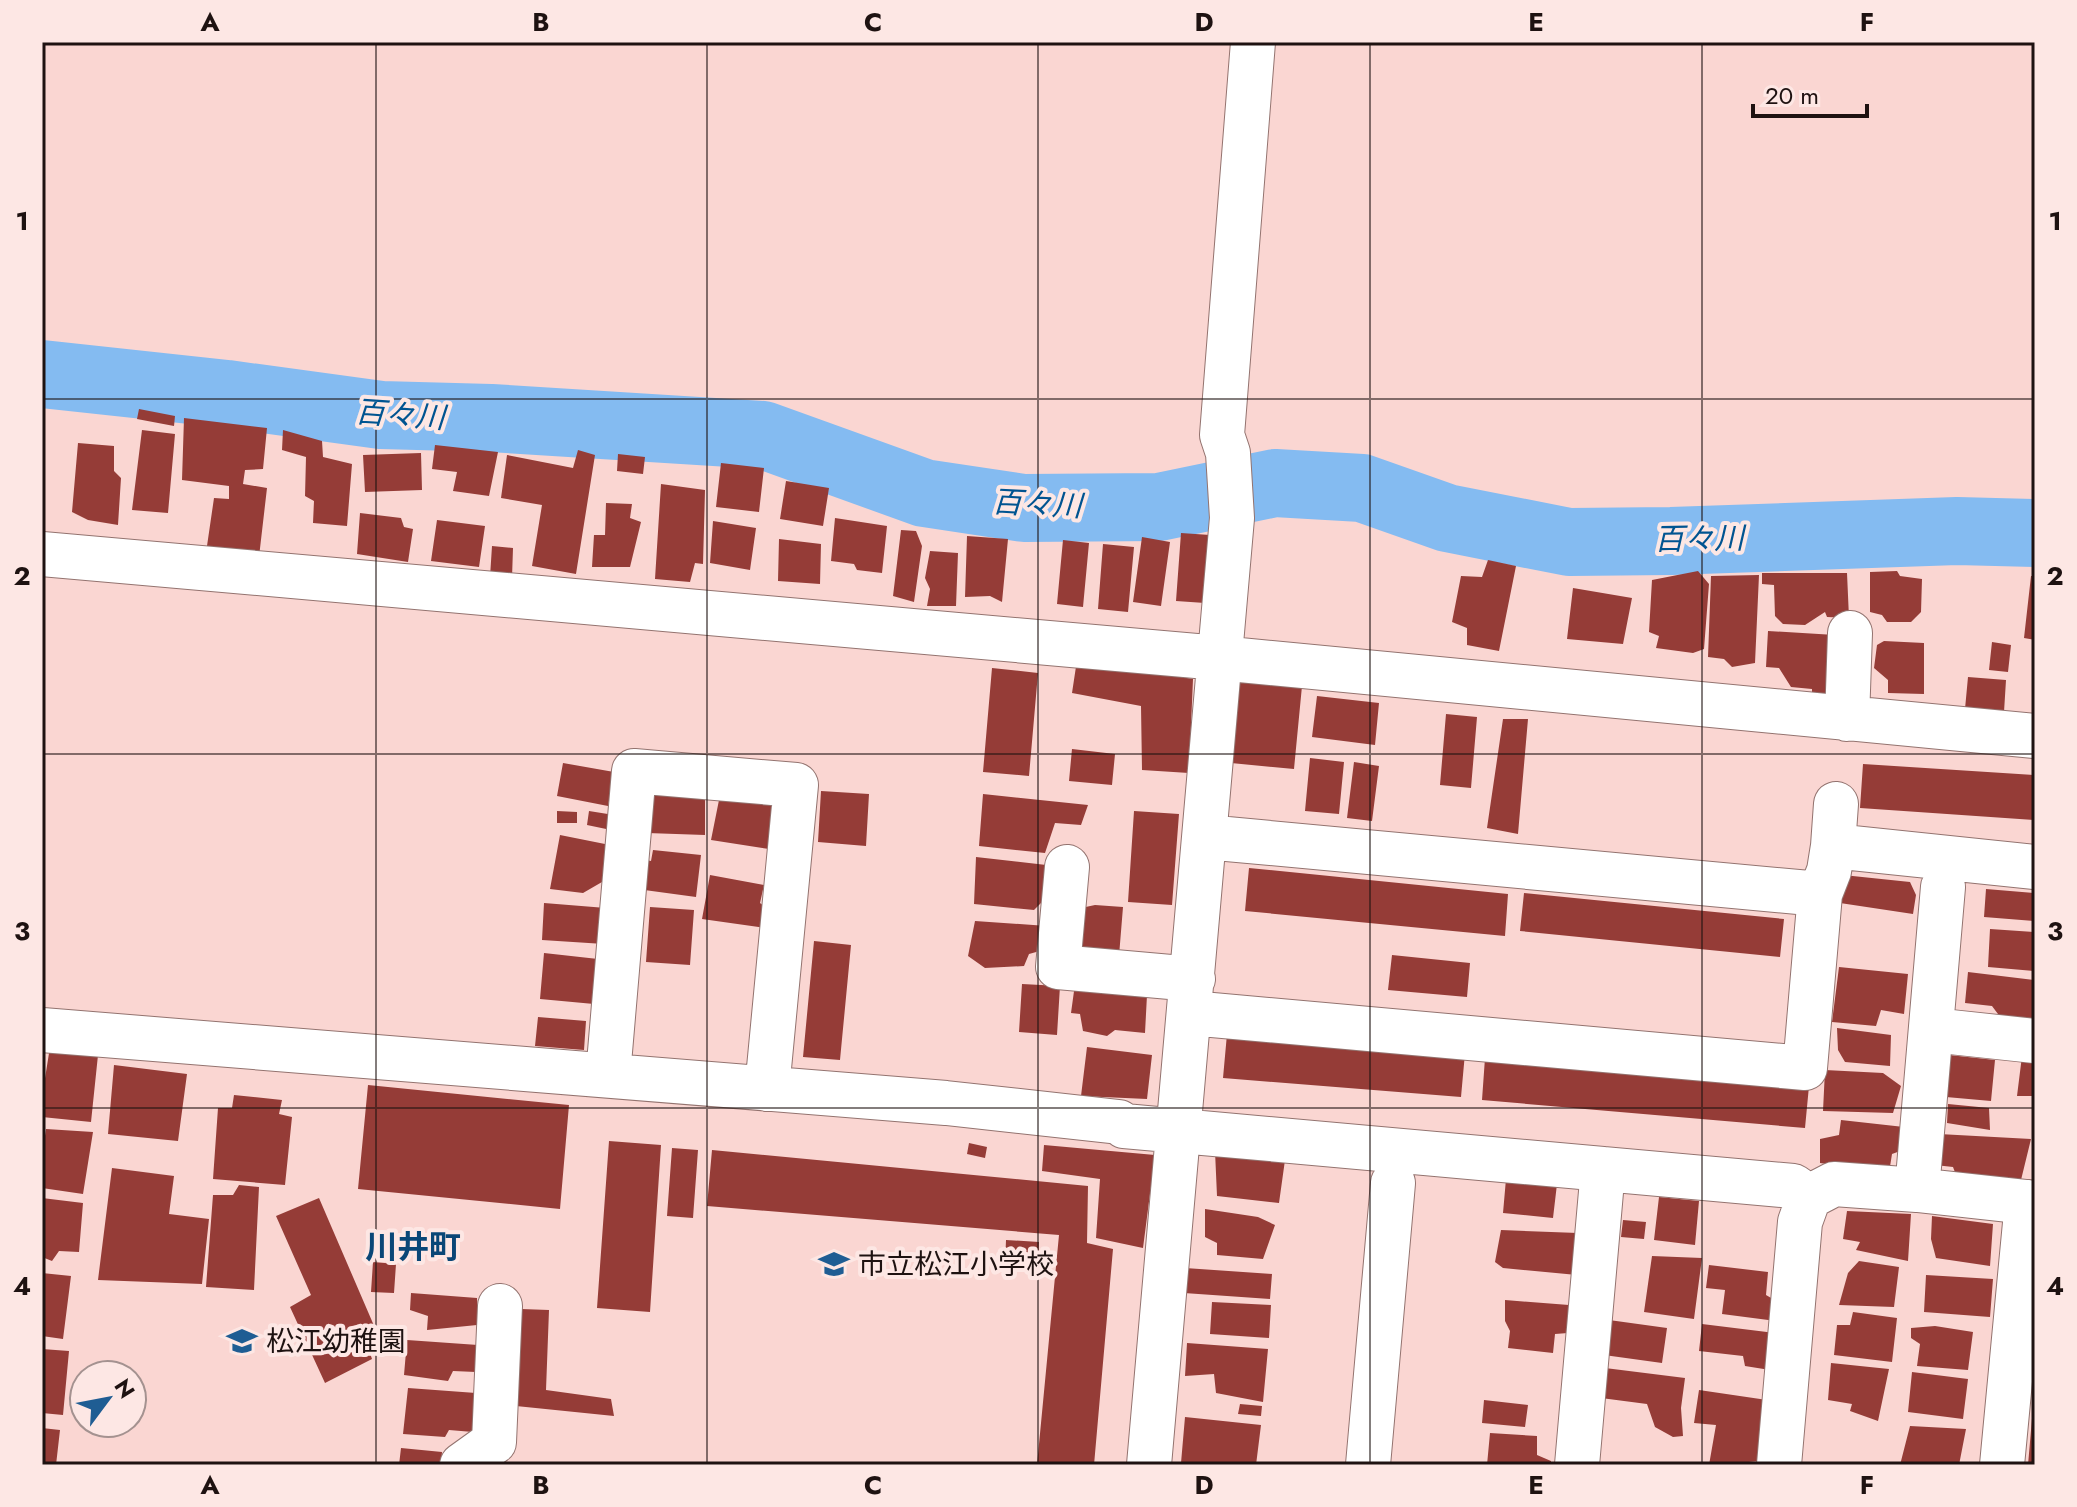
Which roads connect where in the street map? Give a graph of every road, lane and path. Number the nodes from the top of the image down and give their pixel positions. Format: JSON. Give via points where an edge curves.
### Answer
{"nodes":[{"id":1,"x":1253,"y":42,"type":"edge"},
{"id":2,"x":42,"y":554,"type":"edge"},
{"id":3,"x":1850,"y":633,"type":"dead end"},
{"id":4,"x":1219,"y":658,"type":"junction"},
{"id":5,"x":1847,"y":719,"type":"junction"},
{"id":6,"x":2035,"y":736,"type":"edge"},
{"id":7,"x":1205,"y":837,"type":"junction"},
{"id":8,"x":1067,"y":867,"type":"dead end"},
{"id":9,"x":2035,"y":867,"type":"edge"},
{"id":10,"x":1943,"y":887,"type":"dead end"},
{"id":11,"x":1820,"y":894,"type":"junction"},
{"id":12,"x":1192,"y":996,"type":"junction"},
{"id":13,"x":42,"y":1030,"type":"edge"},
{"id":14,"x":1932,"y":1030,"type":"junction"},
{"id":15,"x":2035,"y":1041,"type":"edge"},
{"id":16,"x":608,"y":1075,"type":"junction"},
{"id":17,"x":767,"y":1089,"type":"junction"},
{"id":18,"x":1179,"y":1132,"type":"junction"},
{"id":19,"x":1603,"y":1169,"type":"junction"},
{"id":20,"x":1393,"y":1183,"type":"dead end"},
{"id":21,"x":1917,"y":1190,"type":"junction"},
{"id":22,"x":1809,"y":1197,"type":"junction"},
{"id":23,"x":2031,"y":1203,"type":"edge"},
{"id":24,"x":500,"y":1306,"type":"dead end"},
{"id":25,"x":462,"y":1465,"type":"edge"},
{"id":26,"x":1149,"y":1465,"type":"edge"},
{"id":27,"x":1368,"y":1465,"type":"edge"},
{"id":28,"x":1577,"y":1465,"type":"edge"},
{"id":29,"x":1779,"y":1465,"type":"edge"},
{"id":30,"x":2002,"y":1465,"type":"edge"}],
"edges":[{"from":1,"to":4,"type":"street","via":[[1222,435],[1232,518]]},
{"from":2,"to":4,"type":"street"},
{"from":3,"to":5,"type":"street"},
{"from":4,"to":5,"type":"street"},
{"from":4,"to":7,"type":"street"},
{"from":5,"to":6,"type":"street"},
{"from":7,"to":11,"type":"street"},
{"from":7,"to":12,"type":"street"},
{"from":8,"to":12,"type":"street","via":[[1058,967]]},
{"from":9,"to":11,"type":"street","via":[[1834,825],[1829,871]]},
{"from":10,"to":14,"type":"street"},
{"from":11,"to":12,"type":"street","via":[[1805,1068]]},
{"from":12,"to":18,"type":"street"},
{"from":13,"to":16,"type":"street"},
{"from":14,"to":15,"type":"street"},
{"from":14,"to":21,"type":"street"},
{"from":16,"to":17,"type":"street"},
{"from":16,"to":17,"type":"street","via":[[634,771],[796,785]]},
{"from":17,"to":18,"type":"street","via":[[946,1103]]},
{"from":18,"to":19,"type":"street"},
{"from":18,"to":26,"type":"street"},
{"from":19,"to":22,"type":"street","via":[[1793,1186]]},
{"from":19,"to":28,"type":"street"},
{"from":20,"to":27,"type":"street"},
{"from":21,"to":22,"type":"street","via":[[1834,1184]]},
{"from":21,"to":23,"type":"street"},
{"from":22,"to":29,"type":"street","via":[[1800,1222]]},
{"from":23,"to":30,"type":"street"},
{"from":24,"to":25,"type":"street","via":[[494,1442]]}]}
